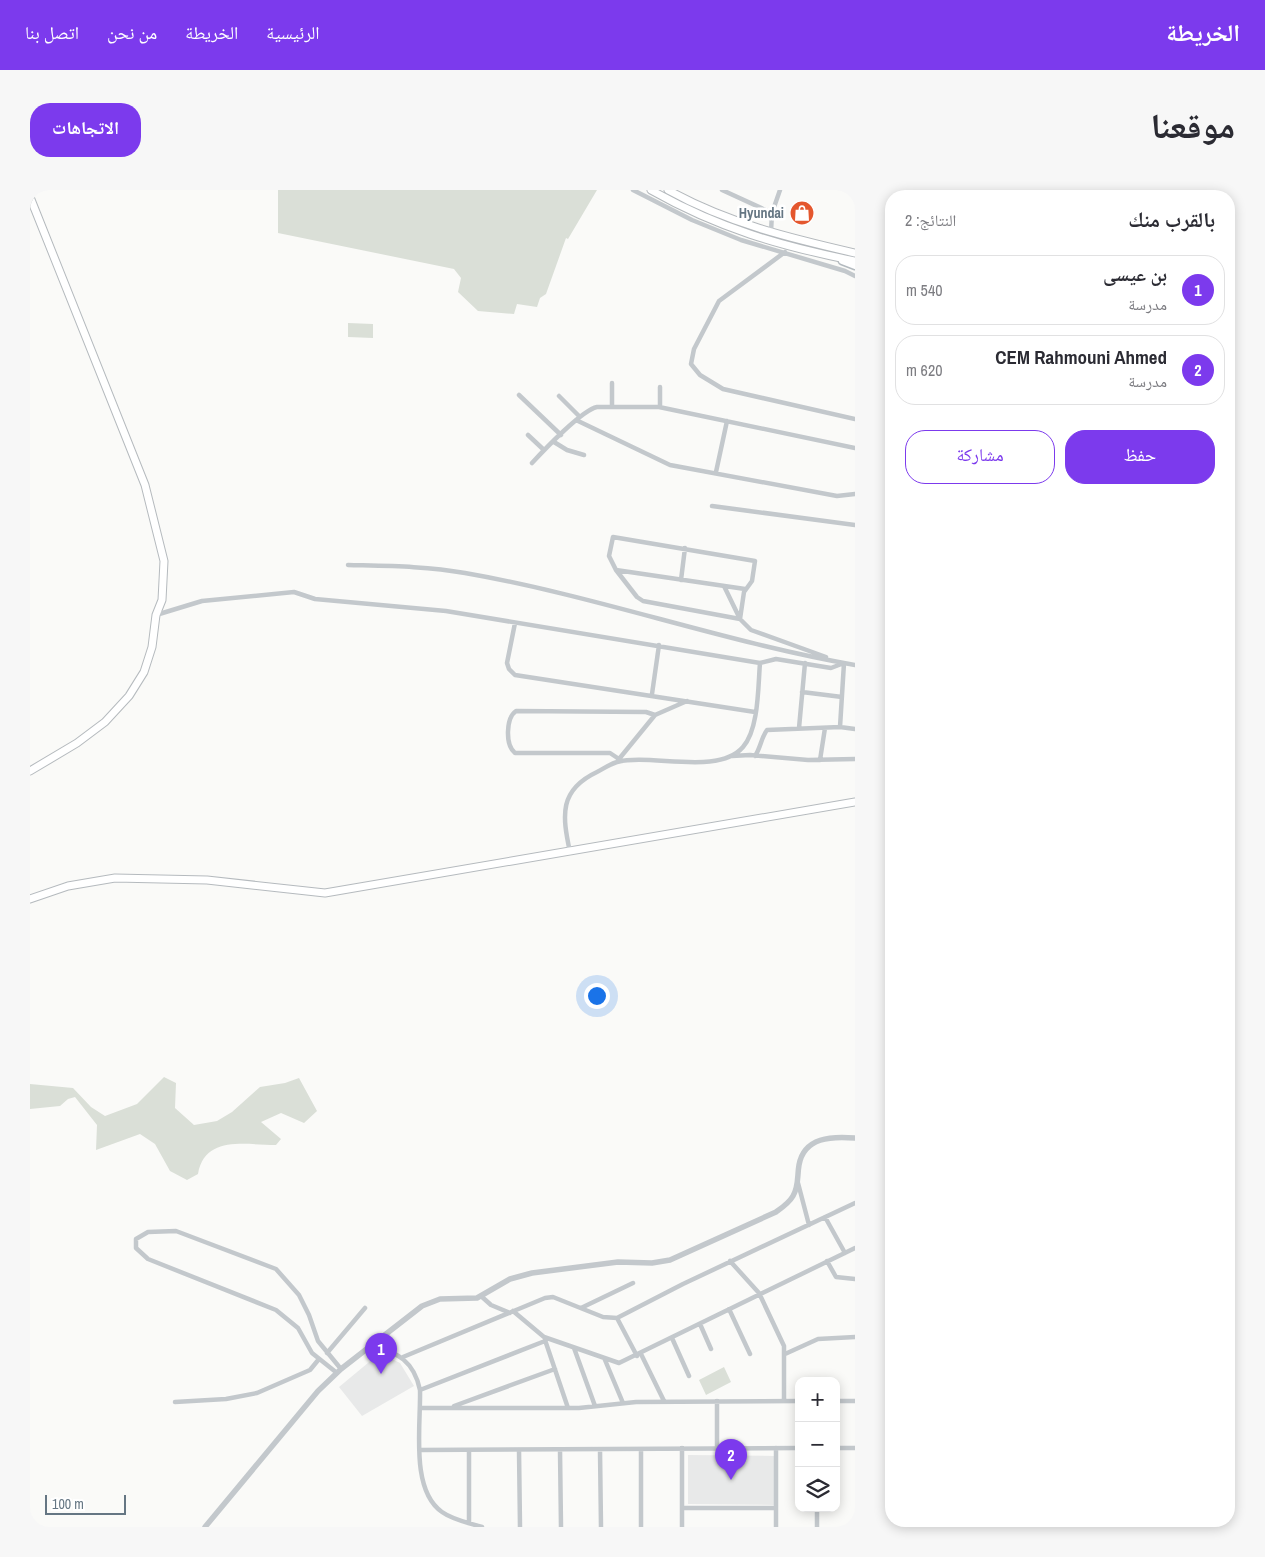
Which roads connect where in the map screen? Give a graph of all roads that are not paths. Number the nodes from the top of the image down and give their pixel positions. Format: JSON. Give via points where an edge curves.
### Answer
{"nodes":[{"id":1,"x":633,"y":190,"type":"edge"},
{"id":2,"x":651,"y":190,"type":"edge"},
{"id":3,"x":668,"y":190,"type":"edge"},
{"id":4,"x":722,"y":190,"type":"edge"},
{"id":5,"x":780,"y":190,"type":"edge"},
{"id":6,"x":30,"y":196,"type":"edge"},
{"id":7,"x":772,"y":213,"type":"junction"},
{"id":8,"x":770,"y":232,"type":"junction"},
{"id":9,"x":785,"y":252,"type":"junction"},
{"id":10,"x":855,"y":252,"type":"edge"},
{"id":11,"x":824,"y":255,"type":"junction"},
{"id":12,"x":855,"y":261,"type":"edge"},
{"id":13,"x":855,"y":266,"type":"edge"},
{"id":14,"x":855,"y":276,"type":"edge"},
{"id":15,"x":612,"y":383,"type":"dead end"},
{"id":16,"x":660,"y":387,"type":"dead end"},
{"id":17,"x":520,"y":395,"type":"dead end"},
{"id":18,"x":559,"y":396,"type":"dead end"},
{"id":19,"x":612,"y":407,"type":"junction"},
{"id":20,"x":660,"y":407,"type":"junction"},
{"id":21,"x":578,"y":419,"type":"junction"},
{"id":22,"x":855,"y":419,"type":"edge"},
{"id":23,"x":727,"y":421,"type":"junction"},
{"id":24,"x":528,"y":435,"type":"dead end"},
{"id":25,"x":561,"y":435,"type":"junction"},
{"id":26,"x":554,"y":442,"type":"junction"},
{"id":27,"x":855,"y":448,"type":"edge"},
{"id":28,"x":544,"y":450,"type":"junction"},
{"id":29,"x":584,"y":455,"type":"dead end"},
{"id":30,"x":532,"y":462,"type":"dead end"},
{"id":31,"x":716,"y":472,"type":"junction"},
{"id":32,"x":855,"y":494,"type":"edge"},
{"id":33,"x":712,"y":506,"type":"dead end"},
{"id":34,"x":855,"y":525,"type":"edge"},
{"id":35,"x":685,"y":548,"type":"junction"},
{"id":36,"x":348,"y":565,"type":"dead end"},
{"id":37,"x":616,"y":570,"type":"junction"},
{"id":38,"x":680,"y":580,"type":"junction"},
{"id":39,"x":724,"y":586,"type":"junction"},
{"id":40,"x":745,"y":589,"type":"junction"},
{"id":41,"x":156,"y":615,"type":"junction"},
{"id":42,"x":740,"y":619,"type":"junction"},
{"id":43,"x":515,"y":623,"type":"junction"},
{"id":44,"x":660,"y":645,"type":"junction"},
{"id":45,"x":760,"y":663,"type":"junction"},
{"id":46,"x":805,"y":663,"type":"junction"},
{"id":47,"x":844,"y":663,"type":"junction"},
{"id":48,"x":855,"y":665,"type":"edge"},
{"id":49,"x":802,"y":692,"type":"junction"},
{"id":50,"x":652,"y":694,"type":"junction"},
{"id":51,"x":842,"y":697,"type":"junction"},
{"id":52,"x":688,"y":701,"type":"junction"},
{"id":53,"x":755,"y":712,"type":"junction"},
{"id":54,"x":655,"y":715,"type":"junction"},
{"id":55,"x":840,"y":727,"type":"junction"},
{"id":56,"x":799,"y":728,"type":"junction"},
{"id":57,"x":825,"y":728,"type":"junction"},
{"id":58,"x":855,"y":729,"type":"edge"},
{"id":59,"x":755,"y":756,"type":"junction"},
{"id":60,"x":729,"y":757,"type":"junction"},
{"id":61,"x":855,"y":759,"type":"edge"},
{"id":62,"x":618,"y":760,"type":"junction"},
{"id":63,"x":820,"y":760,"type":"junction"},
{"id":64,"x":30,"y":771,"type":"edge"},
{"id":65,"x":855,"y":802,"type":"edge"},
{"id":66,"x":570,"y":852,"type":"junction"},
{"id":67,"x":30,"y":899,"type":"edge"},
{"id":68,"x":855,"y":1138,"type":"edge"},
{"id":69,"x":798,"y":1182,"type":"junction"},
{"id":70,"x":855,"y":1203,"type":"edge"},
{"id":71,"x":825,"y":1217,"type":"junction"},
{"id":72,"x":809,"y":1225,"type":"junction"},
{"id":73,"x":855,"y":1248,"type":"edge"},
{"id":74,"x":844,"y":1253,"type":"junction"},
{"id":75,"x":730,"y":1261,"type":"junction"},
{"id":76,"x":827,"y":1261,"type":"junction"},
{"id":77,"x":855,"y":1279,"type":"edge"},
{"id":78,"x":634,"y":1283,"type":"dead end"},
{"id":79,"x":759,"y":1294,"type":"junction"},
{"id":80,"x":480,"y":1296,"type":"junction"},
{"id":81,"x":365,"y":1308,"type":"dead end"},
{"id":82,"x":581,"y":1308,"type":"junction"},
{"id":83,"x":729,"y":1309,"type":"junction"},
{"id":84,"x":512,"y":1312,"type":"junction"},
{"id":85,"x":617,"y":1318,"type":"junction"},
{"id":86,"x":700,"y":1324,"type":"junction"},
{"id":87,"x":855,"y":1337,"type":"edge"},
{"id":88,"x":672,"y":1338,"type":"junction"},
{"id":89,"x":545,"y":1339,"type":"junction"},
{"id":90,"x":372,"y":1345,"type":"junction"},
{"id":91,"x":574,"y":1348,"type":"junction"},
{"id":92,"x":711,"y":1349,"type":"dead end"},
{"id":93,"x":327,"y":1352,"type":"junction"},
{"id":94,"x":750,"y":1354,"type":"dead end"},
{"id":95,"x":785,"y":1354,"type":"junction"},
{"id":96,"x":639,"y":1355,"type":"junction"},
{"id":97,"x":403,"y":1357,"type":"junction"},
{"id":98,"x":319,"y":1359,"type":"junction"},
{"id":99,"x":606,"y":1360,"type":"junction"},
{"id":100,"x":555,"y":1369,"type":"junction"},
{"id":101,"x":339,"y":1371,"type":"junction"},
{"id":102,"x":688,"y":1376,"type":"dead end"},
{"id":103,"x":420,"y":1390,"type":"junction"},
{"id":104,"x":664,"y":1401,"type":"junction"},
{"id":105,"x":717,"y":1401,"type":"junction"},
{"id":106,"x":784,"y":1401,"type":"junction"},
{"id":107,"x":795,"y":1401,"type":"edge"},
{"id":108,"x":840,"y":1401,"type":"edge"},
{"id":109,"x":855,"y":1401,"type":"edge"},
{"id":110,"x":175,"y":1402,"type":"dead end"},
{"id":111,"x":623,"y":1403,"type":"junction"},
{"id":112,"x":596,"y":1406,"type":"junction"},
{"id":113,"x":421,"y":1408,"type":"junction"},
{"id":114,"x":450,"y":1408,"type":"junction"},
{"id":115,"x":568,"y":1408,"type":"junction"},
{"id":116,"x":682,"y":1448,"type":"junction"},
{"id":117,"x":717,"y":1448,"type":"junction"},
{"id":118,"x":776,"y":1448,"type":"junction"},
{"id":119,"x":795,"y":1448,"type":"edge"},
{"id":120,"x":840,"y":1448,"type":"edge"},
{"id":121,"x":855,"y":1448,"type":"edge"},
{"id":122,"x":642,"y":1449,"type":"junction"},
{"id":123,"x":420,"y":1450,"type":"junction"},
{"id":124,"x":468,"y":1450,"type":"junction"},
{"id":125,"x":519,"y":1450,"type":"junction"},
{"id":126,"x":560,"y":1450,"type":"junction"},
{"id":127,"x":600,"y":1450,"type":"junction"},
{"id":128,"x":682,"y":1508,"type":"junction"},
{"id":129,"x":776,"y":1508,"type":"junction"},
{"id":130,"x":817,"y":1512,"type":"edge"},
{"id":131,"x":469,"y":1523,"type":"junction"},
{"id":132,"x":205,"y":1527,"type":"edge"},
{"id":133,"x":482,"y":1527,"type":"edge"},
{"id":134,"x":520,"y":1527,"type":"edge"},
{"id":135,"x":561,"y":1527,"type":"edge"},
{"id":136,"x":601,"y":1527,"type":"edge"},
{"id":137,"x":641,"y":1527,"type":"edge"},
{"id":138,"x":682,"y":1527,"type":"edge"},
{"id":139,"x":776,"y":1527,"type":"edge"},
{"id":140,"x":817,"y":1527,"type":"edge"}],
"edges":[{"from":1,"to":9,"type":"street","via":[[720,232]]},
{"from":2,"to":11,"type":"main road","via":[[720,225]]},
{"from":3,"to":8,"type":"main road","via":[[725,218]]},
{"from":4,"to":7,"type":"street"},
{"from":5,"to":7,"type":"street"},
{"from":6,"to":41,"type":"main road","via":[[145,484],[164,561],[162,600]]},
{"from":7,"to":8,"type":"street"},
{"from":8,"to":10,"type":"main road"},
{"from":9,"to":14,"type":"street"},
{"from":9,"to":22,"type":"street","via":[[720,301],[694,349],[691,364],[700,375],[723,389]]},
{"from":11,"to":12,"type":"main road"},
{"from":11,"to":13,"type":"main road"},
{"from":15,"to":19,"type":"street"},
{"from":16,"to":20,"type":"street"},
{"from":17,"to":25,"type":"street"},
{"from":18,"to":21,"type":"street"},
{"from":19,"to":20,"type":"street"},
{"from":19,"to":21,"type":"street","via":[[592,408]]},
{"from":20,"to":23,"type":"street"},
{"from":21,"to":25,"type":"street"},
{"from":21,"to":31,"type":"street","via":[[664,463]]},
{"from":23,"to":27,"type":"street"},
{"from":23,"to":31,"type":"street"},
{"from":24,"to":28,"type":"street"},
{"from":25,"to":26,"type":"street"},
{"from":26,"to":28,"type":"street"},
{"from":26,"to":29,"type":"street"},
{"from":28,"to":30,"type":"street"},
{"from":31,"to":32,"type":"street","via":[[837,496]]},
{"from":33,"to":34,"type":"street"},
{"from":35,"to":37,"type":"street","via":[[612,536],[609,556]]},
{"from":35,"to":38,"type":"street"},
{"from":35,"to":40,"type":"street","via":[[756,560],[752,581]]},
{"from":36,"to":47,"type":"street","via":[[466,573],[630,609],[785,651]]},
{"from":37,"to":38,"type":"street"},
{"from":37,"to":42,"type":"street","via":[[643,601]]},
{"from":38,"to":39,"type":"street"},
{"from":39,"to":40,"type":"street"},
{"from":39,"to":42,"type":"street"},
{"from":40,"to":42,"type":"street"},
{"from":41,"to":43,"type":"street","via":[[202,601],[294,592],[315,599],[438,610]]},
{"from":41,"to":64,"type":"main road","via":[[152,647],[144,672],[129,696],[105,722]]},
{"from":42,"to":47,"type":"street","via":[[751,630]]},
{"from":43,"to":44,"type":"street"},
{"from":43,"to":50,"type":"street","via":[[507,663],[515,675]]},
{"from":44,"to":45,"type":"street"},
{"from":44,"to":50,"type":"street"},
{"from":45,"to":46,"type":"street","via":[[776,659]]},
{"from":45,"to":53,"type":"street"},
{"from":46,"to":47,"type":"street","via":[[831,668]]},
{"from":46,"to":49,"type":"street"},
{"from":47,"to":48,"type":"street"},
{"from":47,"to":51,"type":"street"},
{"from":49,"to":51,"type":"street"},
{"from":49,"to":56,"type":"street"},
{"from":50,"to":52,"type":"street"},
{"from":51,"to":55,"type":"street"},
{"from":52,"to":53,"type":"street"},
{"from":52,"to":54,"type":"street"},
{"from":53,"to":60,"type":"street","via":[[747,741]]},
{"from":54,"to":62,"type":"street"},
{"from":54,"to":62,"type":"street","via":[[646,712],[516,711],[508,723],[509,745],[515,753],[610,753]]},
{"from":55,"to":57,"type":"street"},
{"from":55,"to":58,"type":"street"},
{"from":56,"to":57,"type":"street"},
{"from":56,"to":59,"type":"street","via":[[767,730]]},
{"from":57,"to":63,"type":"street"},
{"from":59,"to":60,"type":"street"},
{"from":59,"to":63,"type":"street"},
{"from":60,"to":62,"type":"street","via":[[707,761]]},
{"from":61,"to":63,"type":"street"},
{"from":62,"to":66,"type":"street","via":[[582,780],[570,793],[564,819]]},
{"from":65,"to":66,"type":"main road"},
{"from":66,"to":67,"type":"main road","via":[[325,893],[207,880],[115,878],[68,886]]},
{"from":68,"to":69,"type":"street","via":[[828,1137],[811,1145],[803,1153]]},
{"from":69,"to":72,"type":"street"},
{"from":69,"to":80,"type":"street","via":[[788,1204],[776,1212],[670,1260],[618,1262],[532,1273]]},
{"from":70,"to":71,"type":"street"},
{"from":71,"to":72,"type":"street"},
{"from":71,"to":74,"type":"street"},
{"from":72,"to":75,"type":"street"},
{"from":73,"to":74,"type":"street"},
{"from":74,"to":76,"type":"street"},
{"from":75,"to":79,"type":"street"},
{"from":75,"to":85,"type":"street"},
{"from":76,"to":77,"type":"street","via":[[836,1276]]},
{"from":76,"to":79,"type":"street"},
{"from":78,"to":82,"type":"street"},
{"from":79,"to":83,"type":"street"},
{"from":79,"to":95,"type":"street"},
{"from":80,"to":84,"type":"street","via":[[492,1305]]},
{"from":80,"to":90,"type":"street","via":[[469,1300],[432,1301]]},
{"from":81,"to":93,"type":"street"},
{"from":82,"to":84,"type":"street","via":[[550,1297]]},
{"from":82,"to":85,"type":"street"},
{"from":83,"to":86,"type":"street"},
{"from":83,"to":94,"type":"street"},
{"from":84,"to":89,"type":"street"},
{"from":84,"to":97,"type":"street"},
{"from":85,"to":96,"type":"street"},
{"from":86,"to":88,"type":"street"},
{"from":86,"to":92,"type":"street"},
{"from":87,"to":95,"type":"street","via":[[818,1338]]},
{"from":88,"to":96,"type":"street"},
{"from":88,"to":102,"type":"street"},
{"from":89,"to":91,"type":"street"},
{"from":89,"to":100,"type":"street"},
{"from":89,"to":103,"type":"street"},
{"from":90,"to":97,"type":"street"},
{"from":90,"to":101,"type":"street"},
{"from":91,"to":99,"type":"street"},
{"from":91,"to":112,"type":"street"},
{"from":93,"to":98,"type":"street","via":[[318,1341],[299,1295],[276,1269],[176,1231],[148,1232],[136,1239],[136,1248],[148,1259],[276,1310],[298,1328]]},
{"from":93,"to":101,"type":"street"},
{"from":95,"to":106,"type":"street"},
{"from":96,"to":99,"type":"street","via":[[619,1363]]},
{"from":96,"to":104,"type":"street"},
{"from":97,"to":103,"type":"street","via":[[418,1380]]},
{"from":98,"to":101,"type":"street"},
{"from":98,"to":110,"type":"street","via":[[310,1370],[256,1393],[226,1399]]},
{"from":99,"to":111,"type":"street"},
{"from":100,"to":114,"type":"street"},
{"from":100,"to":115,"type":"street"},
{"from":101,"to":132,"type":"street","via":[[318,1391]]},
{"from":103,"to":113,"type":"street"},
{"from":104,"to":105,"type":"street"},
{"from":104,"to":111,"type":"street"},
{"from":105,"to":106,"type":"street"},
{"from":105,"to":117,"type":"street"},
{"from":106,"to":107,"type":"street"},
{"from":108,"to":109,"type":"street"},
{"from":111,"to":112,"type":"street"},
{"from":112,"to":115,"type":"street"},
{"from":113,"to":114,"type":"street"},
{"from":113,"to":123,"type":"street"},
{"from":114,"to":115,"type":"street"},
{"from":116,"to":117,"type":"street"},
{"from":116,"to":122,"type":"street"},
{"from":116,"to":128,"type":"street"},
{"from":117,"to":118,"type":"street"},
{"from":118,"to":119,"type":"street"},
{"from":118,"to":129,"type":"street"},
{"from":120,"to":121,"type":"street"},
{"from":122,"to":127,"type":"street"},
{"from":122,"to":137,"type":"street"},
{"from":123,"to":124,"type":"street"},
{"from":123,"to":131,"type":"street","via":[[426,1493],[442,1512]]},
{"from":124,"to":125,"type":"street"},
{"from":124,"to":131,"type":"street"},
{"from":125,"to":126,"type":"street"},
{"from":125,"to":134,"type":"street"},
{"from":126,"to":127,"type":"street"},
{"from":126,"to":135,"type":"street"},
{"from":127,"to":136,"type":"street"},
{"from":128,"to":129,"type":"street"},
{"from":128,"to":138,"type":"street"},
{"from":129,"to":139,"type":"street"},
{"from":130,"to":140,"type":"street"},
{"from":131,"to":133,"type":"street"}]}
